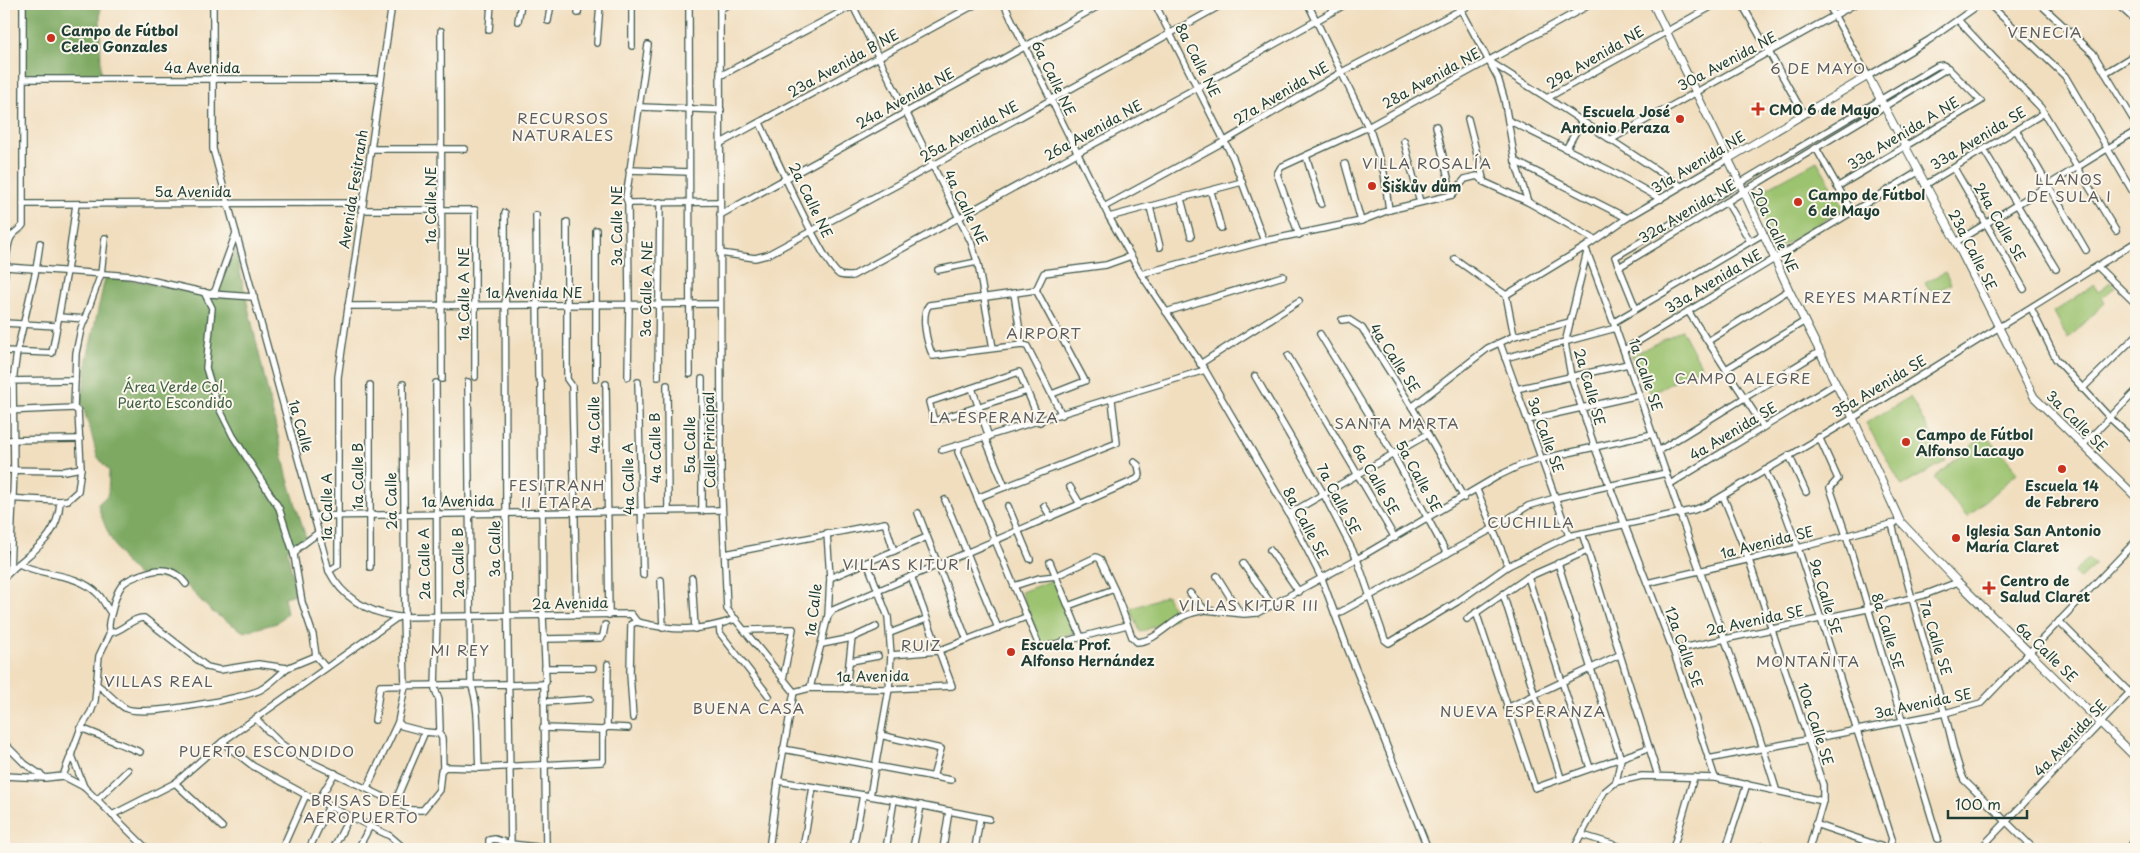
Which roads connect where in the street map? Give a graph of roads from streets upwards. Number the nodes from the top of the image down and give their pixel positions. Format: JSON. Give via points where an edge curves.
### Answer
{"nodes":[{"id":1,"x":23,"y":4,"type":"edge"},
{"id":2,"x":213,"y":4,"type":"edge"},
{"id":3,"x":392,"y":4,"type":"edge"},
{"id":4,"x":491,"y":4,"type":"edge"},
{"id":5,"x":521,"y":4,"type":"edge"},
{"id":6,"x":551,"y":4,"type":"edge"},
{"id":7,"x":579,"y":4,"type":"edge"},
{"id":8,"x":600,"y":4,"type":"edge"},
{"id":9,"x":632,"y":4,"type":"edge"},
{"id":10,"x":689,"y":4,"type":"edge"},
{"id":11,"x":729,"y":4,"type":"edge"},
{"id":12,"x":853,"y":4,"type":"edge"},
{"id":13,"x":976,"y":4,"type":"edge"},
{"id":14,"x":1004,"y":4,"type":"edge"},
{"id":15,"x":1102,"y":4,"type":"edge"},
{"id":16,"x":1155,"y":4,"type":"edge"},
{"id":17,"x":1223,"y":4,"type":"edge"},
{"id":18,"x":1308,"y":4,"type":"edge"},
{"id":19,"x":1346,"y":4,"type":"edge"},
{"id":20,"x":1472,"y":4,"type":"edge"},
{"id":21,"x":1591,"y":4,"type":"edge"},
{"id":22,"x":1653,"y":4,"type":"edge"},
{"id":23,"x":1716,"y":4,"type":"edge"},
{"id":24,"x":1742,"y":4,"type":"edge"},
{"id":25,"x":1828,"y":4,"type":"edge"},
{"id":26,"x":1855,"y":4,"type":"edge"},
{"id":27,"x":1980,"y":4,"type":"edge"},
{"id":28,"x":1989,"y":4,"type":"edge"},
{"id":29,"x":2040,"y":4,"type":"edge"},
{"id":30,"x":2117,"y":4,"type":"edge"},
{"id":31,"x":720,"y":6,"type":"edge"},
{"id":32,"x":1460,"y":7,"type":"edge"},
{"id":33,"x":578,"y":13,"type":"dead end"},
{"id":34,"x":1835,"y":16,"type":"junction"},
{"id":35,"x":1316,"y":20,"type":"junction"},
{"id":36,"x":1958,"y":20,"type":"junction"},
{"id":37,"x":518,"y":21,"type":"dead end"},
{"id":38,"x":548,"y":21,"type":"dead end"},
{"id":39,"x":2136,"y":21,"type":"edge"},
{"id":40,"x":489,"y":30,"type":"dead end"},
{"id":41,"x":441,"y":31,"type":"dead end"},
{"id":42,"x":1666,"y":31,"type":"junction"},
{"id":43,"x":1170,"y":35,"type":"junction"},
{"id":44,"x":597,"y":43,"type":"dead end"},
{"id":45,"x":648,"y":45,"type":"dead end"},
{"id":46,"x":632,"y":46,"type":"dead end"},
{"id":47,"x":1025,"y":46,"type":"junction"},
{"id":48,"x":1769,"y":52,"type":"junction"},
{"id":49,"x":2136,"y":54,"type":"edge"},
{"id":50,"x":880,"y":58,"type":"junction"},
{"id":51,"x":1488,"y":61,"type":"junction"},
{"id":52,"x":1948,"y":68,"type":"junction"},
{"id":53,"x":1340,"y":73,"type":"junction"},
{"id":54,"x":2105,"y":73,"type":"junction"},
{"id":55,"x":720,"y":76,"type":"junction"},
{"id":56,"x":1868,"y":76,"type":"junction"},
{"id":57,"x":23,"y":79,"type":"junction"},
{"id":58,"x":212,"y":79,"type":"junction"},
{"id":59,"x":382,"y":80,"type":"junction"},
{"id":60,"x":1198,"y":87,"type":"junction"},
{"id":61,"x":1695,"y":92,"type":"junction"},
{"id":62,"x":1547,"y":98,"type":"junction"},
{"id":63,"x":1051,"y":100,"type":"junction"},
{"id":64,"x":640,"y":107,"type":"junction"},
{"id":65,"x":1884,"y":107,"type":"junction"},
{"id":66,"x":689,"y":109,"type":"junction"},
{"id":67,"x":721,"y":110,"type":"junction"},
{"id":68,"x":906,"y":111,"type":"junction"},
{"id":69,"x":1803,"y":113,"type":"junction"},
{"id":70,"x":2044,"y":113,"type":"junction"},
{"id":71,"x":1468,"y":119,"type":"dead end"},
{"id":72,"x":1508,"y":120,"type":"junction"},
{"id":73,"x":1582,"y":121,"type":"junction"},
{"id":74,"x":760,"y":123,"type":"junction"},
{"id":75,"x":2136,"y":124,"type":"edge"},
{"id":76,"x":1436,"y":126,"type":"dead end"},
{"id":77,"x":1368,"y":127,"type":"junction"},
{"id":78,"x":2016,"y":130,"type":"junction"},
{"id":79,"x":2136,"y":131,"type":"edge"},
{"id":80,"x":1610,"y":140,"type":"junction"},
{"id":81,"x":1225,"y":141,"type":"junction"},
{"id":82,"x":1404,"y":141,"type":"dead end"},
{"id":83,"x":722,"y":143,"type":"junction"},
{"id":84,"x":1905,"y":146,"type":"junction"},
{"id":85,"x":1816,"y":148,"type":"junction"},
{"id":86,"x":371,"y":149,"type":"junction"},
{"id":87,"x":442,"y":149,"type":"junction"},
{"id":88,"x":465,"y":149,"type":"dead end"},
{"id":89,"x":1566,"y":149,"type":"junction"},
{"id":90,"x":2108,"y":149,"type":"junction"},
{"id":91,"x":1984,"y":150,"type":"junction"},
{"id":92,"x":1078,"y":153,"type":"junction"},
{"id":93,"x":1306,"y":156,"type":"junction"},
{"id":94,"x":1728,"y":159,"type":"junction"},
{"id":95,"x":1515,"y":161,"type":"junction"},
{"id":96,"x":1345,"y":164,"type":"dead end"},
{"id":97,"x":932,"y":166,"type":"junction"},
{"id":98,"x":1954,"y":168,"type":"junction"},
{"id":99,"x":2078,"y":168,"type":"junction"},
{"id":100,"x":629,"y":170,"type":"junction"},
{"id":101,"x":689,"y":172,"type":"junction"},
{"id":102,"x":1918,"y":172,"type":"junction"},
{"id":103,"x":786,"y":177,"type":"junction"},
{"id":104,"x":1242,"y":182,"type":"junction"},
{"id":105,"x":1484,"y":182,"type":"junction"},
{"id":106,"x":1740,"y":182,"type":"junction"},
{"id":107,"x":1925,"y":185,"type":"junction"},
{"id":108,"x":1681,"y":186,"type":"junction"},
{"id":109,"x":2048,"y":186,"type":"junction"},
{"id":110,"x":1837,"y":187,"type":"junction"},
{"id":111,"x":1211,"y":192,"type":"junction"},
{"id":112,"x":1744,"y":192,"type":"junction"},
{"id":113,"x":1452,"y":196,"type":"junction"},
{"id":114,"x":2136,"y":197,"type":"edge"},
{"id":115,"x":1182,"y":199,"type":"junction"},
{"id":116,"x":1661,"y":199,"type":"junction"},
{"id":117,"x":660,"y":202,"type":"junction"},
{"id":118,"x":689,"y":202,"type":"junction"},
{"id":119,"x":720,"y":202,"type":"junction"},
{"id":120,"x":1420,"y":202,"type":"junction"},
{"id":121,"x":1528,"y":202,"type":"junction"},
{"id":122,"x":1727,"y":202,"type":"junction"},
{"id":123,"x":628,"y":203,"type":"junction"},
{"id":124,"x":23,"y":204,"type":"junction"},
{"id":125,"x":76,"y":204,"type":"junction"},
{"id":126,"x":228,"y":204,"type":"junction"},
{"id":127,"x":1320,"y":204,"type":"dead end"},
{"id":128,"x":2018,"y":204,"type":"junction"},
{"id":129,"x":362,"y":206,"type":"junction"},
{"id":130,"x":1104,"y":207,"type":"junction"},
{"id":131,"x":1150,"y":207,"type":"junction"},
{"id":132,"x":442,"y":210,"type":"junction"},
{"id":133,"x":475,"y":210,"type":"joint"},
{"id":134,"x":1389,"y":210,"type":"junction"},
{"id":135,"x":1852,"y":212,"type":"junction"},
{"id":136,"x":506,"y":213,"type":"dead end"},
{"id":137,"x":720,"y":214,"type":"junction"},
{"id":138,"x":536,"y":215,"type":"dead end"},
{"id":139,"x":1109,"y":217,"type":"junction"},
{"id":140,"x":959,"y":218,"type":"junction"},
{"id":141,"x":1627,"y":218,"type":"junction"},
{"id":142,"x":1361,"y":221,"type":"junction"},
{"id":143,"x":567,"y":222,"type":"dead end"},
{"id":144,"x":1986,"y":224,"type":"junction"},
{"id":145,"x":1221,"y":228,"type":"dead end"},
{"id":146,"x":596,"y":230,"type":"dead end"},
{"id":147,"x":2116,"y":231,"type":"dead end"},
{"id":148,"x":812,"y":232,"type":"junction"},
{"id":149,"x":236,"y":233,"type":"junction"},
{"id":150,"x":1299,"y":234,"type":"junction"},
{"id":151,"x":1763,"y":234,"type":"junction"},
{"id":152,"x":1191,"y":236,"type":"dead end"},
{"id":153,"x":105,"y":238,"type":"dead end"},
{"id":154,"x":1594,"y":239,"type":"junction"},
{"id":155,"x":1264,"y":241,"type":"junction"},
{"id":156,"x":1750,"y":241,"type":"junction"},
{"id":157,"x":1956,"y":242,"type":"junction"},
{"id":158,"x":40,"y":243,"type":"dead end"},
{"id":159,"x":2134,"y":243,"type":"edge"},
{"id":160,"x":1160,"y":247,"type":"dead end"},
{"id":161,"x":1586,"y":250,"type":"junction"},
{"id":162,"x":2086,"y":250,"type":"dead end"},
{"id":163,"x":2136,"y":250,"type":"edge"},
{"id":164,"x":720,"y":254,"type":"junction"},
{"id":165,"x":1131,"y":256,"type":"junction"},
{"id":166,"x":1455,"y":259,"type":"dead end"},
{"id":167,"x":1774,"y":259,"type":"junction"},
{"id":168,"x":977,"y":262,"type":"junction"},
{"id":169,"x":6,"y":267,"type":"junction"},
{"id":170,"x":1619,"y":267,"type":"junction"},
{"id":171,"x":2098,"y":267,"type":"junction"},
{"id":172,"x":2056,"y":269,"type":"dead end"},
{"id":173,"x":36,"y":270,"type":"junction"},
{"id":174,"x":938,"y":270,"type":"dead end"},
{"id":175,"x":67,"y":271,"type":"junction"},
{"id":176,"x":101,"y":274,"type":"junction"},
{"id":177,"x":1141,"y":274,"type":"junction"},
{"id":178,"x":852,"y":276,"type":"joint"},
{"id":179,"x":1283,"y":276,"type":"dead end"},
{"id":180,"x":4,"y":279,"type":"edge"},
{"id":181,"x":2024,"y":289,"type":"dead end"},
{"id":182,"x":1036,"y":290,"type":"junction"},
{"id":183,"x":1789,"y":290,"type":"junction"},
{"id":184,"x":204,"y":292,"type":"junction"},
{"id":185,"x":1014,"y":293,"type":"junction"},
{"id":186,"x":211,"y":294,"type":"junction"},
{"id":187,"x":1506,"y":295,"type":"junction"},
{"id":188,"x":254,"y":298,"type":"junction"},
{"id":189,"x":985,"y":298,"type":"junction"},
{"id":190,"x":1299,"y":301,"type":"dead end"},
{"id":191,"x":596,"y":304,"type":"junction"},
{"id":192,"x":630,"y":304,"type":"junction"},
{"id":193,"x":658,"y":304,"type":"junction"},
{"id":194,"x":690,"y":304,"type":"junction"},
{"id":195,"x":720,"y":304,"type":"junction"},
{"id":196,"x":2136,"y":304,"type":"edge"},
{"id":197,"x":506,"y":305,"type":"junction"},
{"id":198,"x":537,"y":305,"type":"junction"},
{"id":199,"x":568,"y":305,"type":"junction"},
{"id":200,"x":348,"y":306,"type":"junction"},
{"id":201,"x":443,"y":306,"type":"junction"},
{"id":202,"x":476,"y":306,"type":"junction"},
{"id":203,"x":2031,"y":308,"type":"junction"},
{"id":204,"x":1636,"y":309,"type":"junction"},
{"id":205,"x":1688,"y":311,"type":"junction"},
{"id":206,"x":1166,"y":312,"type":"junction"},
{"id":207,"x":59,"y":317,"type":"junction"},
{"id":208,"x":86,"y":319,"type":"junction"},
{"id":209,"x":1342,"y":320,"type":"dead end"},
{"id":210,"x":1805,"y":321,"type":"junction"},
{"id":211,"x":1570,"y":322,"type":"junction"},
{"id":212,"x":4,"y":323,"type":"edge"},
{"id":213,"x":23,"y":325,"type":"junction"},
{"id":214,"x":1615,"y":325,"type":"junction"},
{"id":215,"x":57,"y":326,"type":"junction"},
{"id":216,"x":1998,"y":327,"type":"junction"},
{"id":217,"x":1320,"y":334,"type":"dead end"},
{"id":218,"x":1514,"y":336,"type":"junction"},
{"id":219,"x":2136,"y":336,"type":"edge"},
{"id":220,"x":1708,"y":341,"type":"junction"},
{"id":221,"x":1500,"y":342,"type":"junction"},
{"id":222,"x":1564,"y":343,"type":"junction"},
{"id":223,"x":1022,"y":344,"type":"junction"},
{"id":224,"x":993,"y":348,"type":"junction"},
{"id":225,"x":1624,"y":350,"type":"junction"},
{"id":226,"x":4,"y":351,"type":"edge"},
{"id":227,"x":17,"y":352,"type":"junction"},
{"id":228,"x":1819,"y":352,"type":"junction"},
{"id":229,"x":1288,"y":356,"type":"dead end"},
{"id":230,"x":1505,"y":358,"type":"junction"},
{"id":231,"x":1200,"y":364,"type":"junction"},
{"id":232,"x":1628,"y":364,"type":"junction"},
{"id":233,"x":1726,"y":369,"type":"junction"},
{"id":234,"x":1205,"y":370,"type":"junction"},
{"id":235,"x":690,"y":374,"type":"dead end"},
{"id":236,"x":1256,"y":376,"type":"dead end"},
{"id":237,"x":1571,"y":376,"type":"junction"},
{"id":238,"x":338,"y":377,"type":"joint"},
{"id":239,"x":475,"y":377,"type":"dead end"},
{"id":240,"x":628,"y":377,"type":"dead end"},
{"id":241,"x":658,"y":377,"type":"dead end"},
{"id":242,"x":442,"y":379,"type":"dead end"},
{"id":243,"x":596,"y":379,"type":"dead end"},
{"id":244,"x":702,"y":379,"type":"dead end"},
{"id":245,"x":4,"y":380,"type":"edge"},
{"id":246,"x":14,"y":380,"type":"junction"},
{"id":247,"x":75,"y":380,"type":"junction"},
{"id":248,"x":468,"y":382,"type":"dead end"},
{"id":249,"x":638,"y":382,"type":"dead end"},
{"id":250,"x":436,"y":383,"type":"dead end"},
{"id":251,"x":403,"y":384,"type":"dead end"},
{"id":252,"x":606,"y":384,"type":"dead end"},
{"id":253,"x":1835,"y":384,"type":"junction"},
{"id":254,"x":370,"y":385,"type":"dead end"},
{"id":255,"x":667,"y":385,"type":"dead end"},
{"id":256,"x":972,"y":388,"type":"junction"},
{"id":257,"x":2082,"y":388,"type":"junction"},
{"id":258,"x":1516,"y":389,"type":"junction"},
{"id":259,"x":1027,"y":391,"type":"junction"},
{"id":260,"x":2136,"y":391,"type":"edge"},
{"id":261,"x":1052,"y":394,"type":"junction"},
{"id":262,"x":1639,"y":395,"type":"junction"},
{"id":263,"x":1744,"y":397,"type":"junction"},
{"id":264,"x":1112,"y":400,"type":"junction"},
{"id":265,"x":978,"y":406,"type":"junction"},
{"id":266,"x":1412,"y":407,"type":"junction"},
{"id":267,"x":74,"y":408,"type":"junction"},
{"id":268,"x":1581,"y":408,"type":"junction"},
{"id":269,"x":4,"y":411,"type":"edge"},
{"id":270,"x":14,"y":411,"type":"junction"},
{"id":271,"x":1062,"y":415,"type":"junction"},
{"id":272,"x":1853,"y":418,"type":"junction"},
{"id":273,"x":2110,"y":418,"type":"junction"},
{"id":274,"x":1528,"y":420,"type":"junction"},
{"id":275,"x":1040,"y":422,"type":"junction"},
{"id":276,"x":1763,"y":426,"type":"junction"},
{"id":277,"x":1428,"y":434,"type":"junction"},
{"id":278,"x":1653,"y":434,"type":"junction"},
{"id":279,"x":987,"y":437,"type":"junction"},
{"id":280,"x":1819,"y":437,"type":"junction"},
{"id":281,"x":4,"y":440,"type":"edge"},
{"id":282,"x":14,"y":440,"type":"junction"},
{"id":283,"x":80,"y":440,"type":"junction"},
{"id":284,"x":2136,"y":442,"type":"edge"},
{"id":285,"x":960,"y":445,"type":"junction"},
{"id":286,"x":2083,"y":445,"type":"junction"},
{"id":287,"x":1595,"y":448,"type":"junction"},
{"id":288,"x":942,"y":450,"type":"dead end"},
{"id":289,"x":1658,"y":451,"type":"junction"},
{"id":290,"x":1393,"y":454,"type":"junction"},
{"id":291,"x":1789,"y":455,"type":"junction"},
{"id":292,"x":1541,"y":459,"type":"junction"},
{"id":293,"x":1134,"y":462,"type":"dead end"},
{"id":294,"x":81,"y":468,"type":"junction"},
{"id":295,"x":4,"y":470,"type":"edge"},
{"id":296,"x":14,"y":470,"type":"junction"},
{"id":297,"x":1765,"y":470,"type":"junction"},
{"id":298,"x":1666,"y":472,"type":"junction"},
{"id":299,"x":1358,"y":473,"type":"junction"},
{"id":300,"x":1670,"y":484,"type":"junction"},
{"id":301,"x":1610,"y":486,"type":"junction"},
{"id":302,"x":1005,"y":487,"type":"junction"},
{"id":303,"x":1070,"y":487,"type":"dead end"},
{"id":304,"x":1477,"y":490,"type":"junction"},
{"id":305,"x":1806,"y":492,"type":"dead end"},
{"id":306,"x":1323,"y":494,"type":"junction"},
{"id":307,"x":1723,"y":496,"type":"junction"},
{"id":308,"x":2136,"y":497,"type":"edge"},
{"id":309,"x":4,"y":498,"type":"edge"},
{"id":310,"x":13,"y":498,"type":"junction"},
{"id":311,"x":978,"y":498,"type":"junction"},
{"id":312,"x":1464,"y":498,"type":"junction"},
{"id":313,"x":1555,"y":498,"type":"junction"},
{"id":314,"x":944,"y":500,"type":"dead end"},
{"id":315,"x":60,"y":501,"type":"junction"},
{"id":316,"x":1080,"y":504,"type":"junction"},
{"id":317,"x":1008,"y":506,"type":"dead end"},
{"id":318,"x":1044,"y":506,"type":"dead end"},
{"id":319,"x":702,"y":510,"type":"junction"},
{"id":320,"x":722,"y":510,"type":"junction"},
{"id":321,"x":668,"y":511,"type":"junction"},
{"id":322,"x":607,"y":512,"type":"junction"},
{"id":323,"x":641,"y":512,"type":"junction"},
{"id":324,"x":507,"y":513,"type":"junction"},
{"id":325,"x":542,"y":513,"type":"junction"},
{"id":326,"x":575,"y":513,"type":"junction"},
{"id":327,"x":918,"y":513,"type":"dead end"},
{"id":328,"x":338,"y":514,"type":"junction"},
{"id":329,"x":403,"y":514,"type":"junction"},
{"id":330,"x":436,"y":514,"type":"junction"},
{"id":331,"x":470,"y":514,"type":"junction"},
{"id":332,"x":1289,"y":514,"type":"junction"},
{"id":333,"x":1680,"y":514,"type":"junction"},
{"id":334,"x":369,"y":515,"type":"junction"},
{"id":335,"x":314,"y":516,"type":"junction"},
{"id":336,"x":1050,"y":517,"type":"junction"},
{"id":337,"x":1429,"y":518,"type":"junction"},
{"id":338,"x":1896,"y":522,"type":"junction"},
{"id":339,"x":1624,"y":526,"type":"junction"},
{"id":340,"x":1492,"y":529,"type":"junction"},
{"id":341,"x":1018,"y":531,"type":"junction"},
{"id":342,"x":318,"y":533,"type":"junction"},
{"id":343,"x":827,"y":534,"type":"junction"},
{"id":344,"x":1582,"y":534,"type":"junction"},
{"id":345,"x":1846,"y":535,"type":"junction"},
{"id":346,"x":1569,"y":536,"type":"junction"},
{"id":347,"x":927,"y":537,"type":"junction"},
{"id":348,"x":1395,"y":538,"type":"junction"},
{"id":349,"x":2136,"y":540,"type":"edge"},
{"id":350,"x":996,"y":541,"type":"junction"},
{"id":351,"x":2131,"y":546,"type":"junction"},
{"id":352,"x":1798,"y":548,"type":"junction"},
{"id":353,"x":1270,"y":550,"type":"dead end"},
{"id":354,"x":894,"y":551,"type":"junction"},
{"id":355,"x":1587,"y":551,"type":"junction"},
{"id":356,"x":2136,"y":552,"type":"edge"},
{"id":357,"x":966,"y":553,"type":"junction"},
{"id":358,"x":725,"y":554,"type":"junction"},
{"id":359,"x":1447,"y":554,"type":"junction"},
{"id":360,"x":294,"y":555,"type":"junction"},
{"id":361,"x":1030,"y":559,"type":"dead end"},
{"id":362,"x":1358,"y":560,"type":"junction"},
{"id":363,"x":1749,"y":560,"type":"junction"},
{"id":364,"x":867,"y":562,"type":"junction"},
{"id":365,"x":1050,"y":562,"type":"dead end"},
{"id":366,"x":1558,"y":563,"type":"junction"},
{"id":367,"x":19,"y":564,"type":"junction"},
{"id":368,"x":1243,"y":564,"type":"dead end"},
{"id":369,"x":938,"y":565,"type":"junction"},
{"id":370,"x":1508,"y":566,"type":"junction"},
{"id":371,"x":370,"y":567,"type":"dead end"},
{"id":372,"x":10,"y":571,"type":"junction"},
{"id":373,"x":329,"y":571,"type":"junction"},
{"id":374,"x":1700,"y":571,"type":"junction"},
{"id":375,"x":643,"y":575,"type":"dead end"},
{"id":376,"x":911,"y":576,"type":"junction"},
{"id":377,"x":1056,"y":576,"type":"junction"},
{"id":378,"x":1217,"y":576,"type":"dead end"},
{"id":379,"x":1528,"y":577,"type":"junction"},
{"id":380,"x":4,"y":578,"type":"edge"},
{"id":381,"x":692,"y":578,"type":"dead end"},
{"id":382,"x":830,"y":578,"type":"junction"},
{"id":383,"x":1322,"y":579,"type":"junction"},
{"id":384,"x":661,"y":580,"type":"dead end"},
{"id":385,"x":1958,"y":582,"type":"junction"},
{"id":386,"x":1647,"y":583,"type":"junction"},
{"id":387,"x":186,"y":584,"type":"dead end"},
{"id":388,"x":1014,"y":586,"type":"junction"},
{"id":389,"x":1114,"y":589,"type":"junction"},
{"id":390,"x":878,"y":591,"type":"junction"},
{"id":391,"x":1299,"y":592,"type":"junction"},
{"id":392,"x":1190,"y":593,"type":"dead end"},
{"id":393,"x":1503,"y":594,"type":"junction"},
{"id":394,"x":1372,"y":597,"type":"junction"},
{"id":395,"x":1910,"y":597,"type":"junction"},
{"id":396,"x":1068,"y":606,"type":"junction"},
{"id":397,"x":1273,"y":606,"type":"junction"},
{"id":398,"x":831,"y":608,"type":"junction"},
{"id":399,"x":1867,"y":608,"type":"junction"},
{"id":400,"x":1205,"y":610,"type":"junction"},
{"id":401,"x":1476,"y":612,"type":"junction"},
{"id":402,"x":111,"y":613,"type":"junction"},
{"id":403,"x":1240,"y":613,"type":"junction"},
{"id":404,"x":577,"y":615,"type":"junction"},
{"id":405,"x":609,"y":615,"type":"junction"},
{"id":406,"x":1336,"y":615,"type":"junction"},
{"id":407,"x":470,"y":616,"type":"junction"},
{"id":408,"x":507,"y":616,"type":"junction"},
{"id":409,"x":543,"y":616,"type":"junction"},
{"id":410,"x":402,"y":617,"type":"junction"},
{"id":411,"x":437,"y":617,"type":"junction"},
{"id":412,"x":1026,"y":617,"type":"junction"},
{"id":413,"x":736,"y":619,"type":"junction"},
{"id":414,"x":926,"y":619,"type":"junction"},
{"id":415,"x":1467,"y":619,"type":"dead end"},
{"id":416,"x":1819,"y":619,"type":"junction"},
{"id":417,"x":2059,"y":621,"type":"junction"},
{"id":418,"x":637,"y":622,"type":"junction"},
{"id":419,"x":1127,"y":624,"type":"junction"},
{"id":420,"x":605,"y":625,"type":"dead end"},
{"id":421,"x":719,"y":625,"type":"junction"},
{"id":422,"x":876,"y":627,"type":"dead end"},
{"id":423,"x":663,"y":628,"type":"junction"},
{"id":424,"x":998,"y":628,"type":"junction"},
{"id":425,"x":695,"y":629,"type":"junction"},
{"id":426,"x":1771,"y":629,"type":"junction"},
{"id":427,"x":744,"y":630,"type":"junction"},
{"id":428,"x":110,"y":633,"type":"junction"},
{"id":429,"x":890,"y":633,"type":"junction"},
{"id":430,"x":1081,"y":637,"type":"junction"},
{"id":431,"x":544,"y":638,"type":"junction"},
{"id":432,"x":852,"y":638,"type":"junction"},
{"id":433,"x":1725,"y":639,"type":"junction"},
{"id":434,"x":967,"y":640,"type":"junction"},
{"id":435,"x":1385,"y":640,"type":"joint"},
{"id":436,"x":822,"y":644,"type":"junction"},
{"id":437,"x":938,"y":650,"type":"junction"},
{"id":438,"x":1673,"y":650,"type":"junction"},
{"id":439,"x":2029,"y":652,"type":"junction"},
{"id":440,"x":891,"y":655,"type":"junction"},
{"id":441,"x":1619,"y":655,"type":"junction"},
{"id":442,"x":316,"y":656,"type":"junction"},
{"id":443,"x":878,"y":656,"type":"dead end"},
{"id":444,"x":851,"y":661,"type":"junction"},
{"id":445,"x":608,"y":664,"type":"dead end"},
{"id":446,"x":287,"y":668,"type":"junction"},
{"id":447,"x":326,"y":668,"type":"junction"},
{"id":448,"x":545,"y":668,"type":"junction"},
{"id":449,"x":593,"y":668,"type":"dead end"},
{"id":450,"x":1590,"y":669,"type":"junction"},
{"id":451,"x":783,"y":679,"type":"junction"},
{"id":452,"x":1562,"y":682,"type":"junction"},
{"id":453,"x":96,"y":684,"type":"junction"},
{"id":454,"x":471,"y":684,"type":"junction"},
{"id":455,"x":544,"y":684,"type":"junction"},
{"id":456,"x":437,"y":685,"type":"junction"},
{"id":457,"x":509,"y":685,"type":"junction"},
{"id":458,"x":405,"y":686,"type":"junction"},
{"id":459,"x":2136,"y":686,"type":"edge"},
{"id":460,"x":810,"y":688,"type":"junction"},
{"id":461,"x":846,"y":689,"type":"junction"},
{"id":462,"x":889,"y":689,"type":"junction"},
{"id":463,"x":794,"y":692,"type":"junction"},
{"id":464,"x":2130,"y":693,"type":"junction"},
{"id":465,"x":1535,"y":695,"type":"junction"},
{"id":466,"x":769,"y":696,"type":"dead end"},
{"id":467,"x":590,"y":699,"type":"dead end"},
{"id":468,"x":2136,"y":699,"type":"edge"},
{"id":469,"x":544,"y":702,"type":"junction"},
{"id":470,"x":1507,"y":708,"type":"junction"},
{"id":471,"x":1945,"y":713,"type":"junction"},
{"id":472,"x":633,"y":718,"type":"dead end"},
{"id":473,"x":256,"y":719,"type":"junction"},
{"id":474,"x":375,"y":720,"type":"dead end"},
{"id":475,"x":1903,"y":721,"type":"junction"},
{"id":476,"x":398,"y":722,"type":"junction"},
{"id":477,"x":2101,"y":722,"type":"junction"},
{"id":478,"x":81,"y":728,"type":"junction"},
{"id":479,"x":543,"y":728,"type":"junction"},
{"id":480,"x":605,"y":728,"type":"junction"},
{"id":481,"x":628,"y":728,"type":"dead end"},
{"id":482,"x":1856,"y":730,"type":"junction"},
{"id":483,"x":425,"y":732,"type":"junction"},
{"id":484,"x":438,"y":732,"type":"junction"},
{"id":485,"x":880,"y":735,"type":"junction"},
{"id":486,"x":1809,"y":740,"type":"junction"},
{"id":487,"x":222,"y":742,"type":"junction"},
{"id":488,"x":4,"y":743,"type":"edge"},
{"id":489,"x":1649,"y":748,"type":"junction"},
{"id":490,"x":1764,"y":748,"type":"junction"},
{"id":491,"x":784,"y":749,"type":"junction"},
{"id":492,"x":140,"y":752,"type":"dead end"},
{"id":493,"x":71,"y":753,"type":"junction"},
{"id":494,"x":2136,"y":758,"type":"edge"},
{"id":495,"x":1622,"y":759,"type":"junction"},
{"id":496,"x":1708,"y":759,"type":"junction"},
{"id":497,"x":544,"y":764,"type":"junction"},
{"id":498,"x":876,"y":765,"type":"junction"},
{"id":499,"x":509,"y":767,"type":"junction"},
{"id":500,"x":443,"y":768,"type":"junction"},
{"id":501,"x":480,"y":768,"type":"junction"},
{"id":502,"x":1590,"y":768,"type":"junction"},
{"id":503,"x":128,"y":770,"type":"dead end"},
{"id":504,"x":335,"y":773,"type":"junction"},
{"id":505,"x":4,"y":776,"type":"edge"},
{"id":506,"x":63,"y":776,"type":"junction"},
{"id":507,"x":933,"y":776,"type":"junction"},
{"id":508,"x":1658,"y":776,"type":"junction"},
{"id":509,"x":1694,"y":777,"type":"junction"},
{"id":510,"x":45,"y":778,"type":"junction"},
{"id":511,"x":1561,"y":778,"type":"junction"},
{"id":512,"x":1715,"y":778,"type":"junction"},
{"id":513,"x":778,"y":780,"type":"junction"},
{"id":514,"x":951,"y":780,"type":"dead end"},
{"id":515,"x":1616,"y":782,"type":"junction"},
{"id":516,"x":175,"y":784,"type":"junction"},
{"id":517,"x":1747,"y":784,"type":"junction"},
{"id":518,"x":84,"y":787,"type":"junction"},
{"id":519,"x":813,"y":787,"type":"junction"},
{"id":520,"x":367,"y":788,"type":"junction"},
{"id":521,"x":1776,"y":789,"type":"junction"},
{"id":522,"x":306,"y":795,"type":"junction"},
{"id":523,"x":863,"y":795,"type":"junction"},
{"id":524,"x":870,"y":796,"type":"junction"},
{"id":525,"x":97,"y":800,"type":"junction"},
{"id":526,"x":318,"y":800,"type":"junction"},
{"id":527,"x":894,"y":800,"type":"junction"},
{"id":528,"x":1823,"y":801,"type":"junction"},
{"id":529,"x":395,"y":802,"type":"junction"},
{"id":530,"x":922,"y":805,"type":"junction"},
{"id":531,"x":329,"y":806,"type":"junction"},
{"id":532,"x":948,"y":811,"type":"junction"},
{"id":533,"x":112,"y":815,"type":"junction"},
{"id":534,"x":350,"y":816,"type":"junction"},
{"id":535,"x":980,"y":817,"type":"junction"},
{"id":536,"x":989,"y":819,"type":"dead end"},
{"id":537,"x":2007,"y":823,"type":"junction"},
{"id":538,"x":1815,"y":824,"type":"junction"},
{"id":539,"x":370,"y":826,"type":"junction"},
{"id":540,"x":222,"y":827,"type":"dead end"},
{"id":541,"x":1582,"y":835,"type":"junction"},
{"id":542,"x":1938,"y":839,"type":"dead end"},
{"id":543,"x":2136,"y":840,"type":"edge"},
{"id":544,"x":511,"y":847,"type":"edge"},
{"id":545,"x":147,"y":849,"type":"edge"},
{"id":546,"x":282,"y":849,"type":"edge"},
{"id":547,"x":309,"y":849,"type":"edge"},
{"id":548,"x":333,"y":849,"type":"edge"},
{"id":549,"x":358,"y":849,"type":"edge"},
{"id":550,"x":405,"y":849,"type":"edge"},
{"id":551,"x":489,"y":849,"type":"edge"},
{"id":552,"x":546,"y":849,"type":"edge"},
{"id":553,"x":769,"y":849,"type":"edge"},
{"id":554,"x":803,"y":849,"type":"edge"},
{"id":555,"x":853,"y":849,"type":"edge"},
{"id":556,"x":886,"y":849,"type":"edge"},
{"id":557,"x":913,"y":849,"type":"edge"},
{"id":558,"x":943,"y":849,"type":"edge"},
{"id":559,"x":975,"y":849,"type":"edge"},
{"id":560,"x":1428,"y":849,"type":"edge"},
{"id":561,"x":1574,"y":849,"type":"edge"},
{"id":562,"x":1628,"y":849,"type":"edge"},
{"id":563,"x":1673,"y":849,"type":"edge"},
{"id":564,"x":1726,"y":849,"type":"edge"},
{"id":565,"x":1809,"y":849,"type":"edge"},
{"id":566,"x":1889,"y":849,"type":"edge"},
{"id":567,"x":1980,"y":849,"type":"edge"},
{"id":568,"x":2034,"y":849,"type":"edge"},
{"id":569,"x":2127,"y":849,"type":"edge"}],
"edges":[{"from":1,"to":57,"type":"street"},
{"from":2,"to":58,"type":"street","name":"1a Calle"},
{"from":3,"to":59,"type":"street","name":"Avenida Fesitranh"},
{"from":4,"to":40,"type":"street"},
{"from":5,"to":37,"type":"street"},
{"from":6,"to":38,"type":"street"},
{"from":7,"to":33,"type":"street"},
{"from":8,"to":44,"type":"street"},
{"from":9,"to":46,"type":"street"},
{"from":10,"to":66,"type":"street"},
{"from":11,"to":31,"type":"street"},
{"from":12,"to":50,"type":"street","name":"4a Calle NE"},
{"from":12,"to":55,"type":"street"},
{"from":13,"to":50,"type":"street","name":"23a Avenida B NE"},
{"from":14,"to":47,"type":"street","name":"6a Calle NE"},
{"from":15,"to":47,"type":"street","name":"24a Avenida NE"},
{"from":16,"to":43,"type":"street","name":"8a Calle NE"},
{"from":17,"to":43,"type":"street","name":"25a Avenida NE"},
{"from":18,"to":35,"type":"street"},
{"from":19,"to":35,"type":"street","name":"26a Avenida NE"},
{"from":20,"to":32,"type":"street","name":"27a Avenida NE"},
{"from":21,"to":51,"type":"street","name":"28a Avenida NE"},
{"from":22,"to":42,"type":"street","name":"20a Calle NE"},
{"from":23,"to":42,"type":"street","name":"29a Avenida NE"},
{"from":24,"to":48,"type":"street"},
{"from":25,"to":34,"type":"street"},
{"from":26,"to":34,"type":"street","name":"30a Avenida NE"},
{"from":27,"to":36,"type":"street","name":"31a Avenida NE"},
{"from":28,"to":90,"type":"street","via":[[2066,76]]},
{"from":29,"to":54,"type":"street","via":[[2092,53]]},
{"from":30,"to":39,"type":"street"},
{"from":31,"to":55,"type":"street","name":"Calle Principal"},
{"from":32,"to":51,"type":"street"},
{"from":32,"to":53,"type":"street","name":"27a Avenida NE"},
{"from":34,"to":48,"type":"street","name":"30a Avenida NE"},
{"from":34,"to":56,"type":"street"},
{"from":35,"to":53,"type":"street"},
{"from":35,"to":60,"type":"street","name":"26a Avenida NE"},
{"from":36,"to":56,"type":"street","name":"31a Avenida NE"},
{"from":36,"to":70,"type":"street"},
{"from":41,"to":87,"type":"street","name":"1a Calle NE"},
{"from":42,"to":61,"type":"street","name":"20a Calle NE"},
{"from":42,"to":62,"type":"street","name":"29a Avenida NE"},
{"from":43,"to":60,"type":"street","name":"8a Calle NE"},
{"from":43,"to":63,"type":"street","name":"25a Avenida NE"},
{"from":45,"to":64,"type":"street","name":"3a Calle NE"},
{"from":47,"to":63,"type":"street","name":"6a Calle NE"},
{"from":47,"to":68,"type":"street","name":"24a Avenida NE"},
{"from":48,"to":61,"type":"street","name":"30a Avenida NE"},
{"from":48,"to":69,"type":"street"},
{"from":49,"to":54,"type":"street"},
{"from":50,"to":68,"type":"street","name":"4a Calle NE"},
{"from":50,"to":74,"type":"street","name":"23a Avenida B NE"},
{"from":51,"to":62,"type":"street","name":"29a Avenida NE"},
{"from":51,"to":72,"type":"street","via":[[1498,78]]},
{"from":51,"to":77,"type":"street","name":"28a Avenida NE"},
{"from":52,"to":65,"type":"street","name":"32a Avenida NE"},
{"from":52,"to":84,"type":"street","name":"33a Avenida A NE","via":[[1981,101]]},
{"from":52,"to":106,"type":"street","via":[[1943,65],[1926,71]]},
{"from":53,"to":77,"type":"street"},
{"from":53,"to":81,"type":"street","name":"27a Avenida NE"},
{"from":54,"to":75,"type":"street"},
{"from":55,"to":67,"type":"street","name":"Calle Principal"},
{"from":56,"to":65,"type":"street","name":"23a Calle SE"},
{"from":56,"to":69,"type":"street","name":"31a Avenida NE"},
{"from":57,"to":58,"type":"street","name":"4a Avenida"},
{"from":57,"to":124,"type":"street"},
{"from":58,"to":59,"type":"street","name":"4a Avenida"},
{"from":58,"to":126,"type":"street","name":"1a Calle","via":[[214,149]]},
{"from":59,"to":86,"type":"street","name":"Avenida Fesitranh"},
{"from":60,"to":81,"type":"street","name":"8a Calle NE"},
{"from":60,"to":92,"type":"street","name":"26a Avenida NE"},
{"from":61,"to":80,"type":"street","name":"30a Avenida NE"},
{"from":61,"to":94,"type":"street","name":"20a Calle NE"},
{"from":62,"to":73,"type":"street"},
{"from":63,"to":92,"type":"street","name":"6a Calle NE"},
{"from":63,"to":97,"type":"street","name":"25a Avenida NE"},
{"from":64,"to":66,"type":"street"},
{"from":64,"to":100,"type":"street","name":"3a Calle NE"},
{"from":65,"to":84,"type":"street","name":"23a Calle SE"},
{"from":65,"to":85,"type":"street","name":"32a Avenida NE"},
{"from":66,"to":67,"type":"street"},
{"from":66,"to":101,"type":"street"},
{"from":67,"to":83,"type":"street","name":"Calle Principal"},
{"from":68,"to":97,"type":"street","name":"4a Calle NE"},
{"from":68,"to":103,"type":"street","name":"24a Avenida NE"},
{"from":69,"to":94,"type":"street","name":"31a Avenida NE"},
{"from":70,"to":78,"type":"street","name":"33a Avenida SE"},
{"from":70,"to":99,"type":"street"},
{"from":71,"to":105,"type":"street"},
{"from":72,"to":89,"type":"street"},
{"from":72,"to":95,"type":"street"},
{"from":73,"to":80,"type":"street"},
{"from":73,"to":89,"type":"street"},
{"from":74,"to":83,"type":"street","name":"23a Avenida B NE"},
{"from":74,"to":103,"type":"street","name":"2a Calle NE"},
{"from":76,"to":113,"type":"street"},
{"from":77,"to":93,"type":"street","name":"28a Avenida NE"},
{"from":77,"to":134,"type":"street","via":[[1384,173]]},
{"from":78,"to":91,"type":"street","name":"33a Avenida SE"},
{"from":78,"to":109,"type":"street"},
{"from":79,"to":90,"type":"street"},
{"from":80,"to":108,"type":"street"},
{"from":81,"to":104,"type":"street","name":"8a Calle NE"},
{"from":81,"to":130,"type":"street","name":"27a Avenida NE"},
{"from":82,"to":120,"type":"street"},
{"from":83,"to":119,"type":"street","name":"Calle Principal"},
{"from":84,"to":102,"type":"street","name":"23a Calle SE"},
{"from":84,"to":110,"type":"street","name":"33a Avenida A NE"},
{"from":85,"to":110,"type":"street"},
{"from":85,"to":112,"type":"street","name":"32a Avenida NE"},
{"from":86,"to":87,"type":"street"},
{"from":86,"to":129,"type":"street","name":"Avenida Fesitranh"},
{"from":87,"to":88,"type":"street"},
{"from":87,"to":132,"type":"street","name":"1a Calle NE"},
{"from":89,"to":116,"type":"street"},
{"from":90,"to":99,"type":"street"},
{"from":90,"to":114,"type":"street"},
{"from":91,"to":98,"type":"street","name":"33a Avenida SE"},
{"from":91,"to":128,"type":"street"},
{"from":92,"to":130,"type":"street","name":"6a Calle NE"},
{"from":92,"to":140,"type":"street","name":"26a Avenida NE"},
{"from":93,"to":127,"type":"street"},
{"from":93,"to":150,"type":"street","name":"28a Avenida NE","via":[[1281,167],[1277,174]]},
{"from":94,"to":106,"type":"street","name":"20a Calle NE"},
{"from":94,"to":108,"type":"street","name":"31a Avenida NE"},
{"from":95,"to":121,"type":"street"},
{"from":95,"to":141,"type":"street"},
{"from":96,"to":142,"type":"street"},
{"from":97,"to":140,"type":"street","name":"4a Calle NE"},
{"from":97,"to":148,"type":"street","name":"25a Avenida NE"},
{"from":98,"to":107,"type":"street","name":"33a Avenida SE"},
{"from":98,"to":144,"type":"street","name":"24a Calle SE"},
{"from":99,"to":109,"type":"street"},
{"from":99,"to":147,"type":"street"},
{"from":100,"to":101,"type":"street"},
{"from":100,"to":123,"type":"street","name":"3a Calle NE"},
{"from":101,"to":118,"type":"street"},
{"from":102,"to":107,"type":"street","name":"23a Calle SE"},
{"from":102,"to":135,"type":"street","name":"33a Avenida NE"},
{"from":103,"to":137,"type":"street","name":"24a Avenida NE"},
{"from":103,"to":148,"type":"street","name":"2a Calle NE"},
{"from":104,"to":111,"type":"street"},
{"from":104,"to":155,"type":"street","name":"8a Calle NE"},
{"from":105,"to":113,"type":"street","via":[[1477,176],[1465,179]]},
{"from":105,"to":121,"type":"street"},
{"from":106,"to":112,"type":"street","name":"20a Calle NE"},
{"from":106,"to":170,"type":"street","via":[[1615,257]]},
{"from":107,"to":157,"type":"street","name":"23a Calle SE"},
{"from":108,"to":116,"type":"street","name":"31a Avenida NE"},
{"from":109,"to":128,"type":"street"},
{"from":109,"to":162,"type":"street"},
{"from":110,"to":135,"type":"street"},
{"from":111,"to":115,"type":"street"},
{"from":111,"to":145,"type":"street"},
{"from":112,"to":122,"type":"street","name":"32a Avenida NE"},
{"from":112,"to":151,"type":"street","name":"20a Calle NE"},
{"from":113,"to":120,"type":"street"},
{"from":115,"to":131,"type":"street"},
{"from":115,"to":152,"type":"street"},
{"from":116,"to":141,"type":"street","name":"31a Avenida NE"},
{"from":117,"to":118,"type":"street"},
{"from":117,"to":123,"type":"street"},
{"from":117,"to":193,"type":"street","name":"3a Calle A NE"},
{"from":118,"to":119,"type":"street"},
{"from":118,"to":194,"type":"street"},
{"from":119,"to":137,"type":"street","name":"Calle Principal"},
{"from":120,"to":134,"type":"street"},
{"from":121,"to":154,"type":"street"},
{"from":122,"to":156,"type":"street"},
{"from":122,"to":170,"type":"street","name":"32a Avenida NE"},
{"from":123,"to":192,"type":"street","name":"3a Calle NE"},
{"from":124,"to":125,"type":"street","name":"5a Avenida"},
{"from":124,"to":169,"type":"street","via":[[23,225],[12,235]]},
{"from":125,"to":126,"type":"street","name":"5a Avenida"},
{"from":125,"to":175,"type":"street"},
{"from":126,"to":129,"type":"street","name":"5a Avenida"},
{"from":126,"to":149,"type":"street","name":"1a Calle"},
{"from":128,"to":144,"type":"street"},
{"from":128,"to":172,"type":"street"},
{"from":129,"to":132,"type":"street","name":"5a Avenida"},
{"from":129,"to":200,"type":"street","name":"Avenida Fesitranh"},
{"from":130,"to":139,"type":"street","name":"6a Calle NE"},
{"from":131,"to":139,"type":"street"},
{"from":131,"to":160,"type":"street"},
{"from":132,"to":133,"type":"street","name":"5a Avenida"},
{"from":132,"to":201,"type":"street","name":"1a Calle NE"},
{"from":133,"to":202,"type":"street","name":"1a Calle A NE"},
{"from":134,"to":142,"type":"street"},
{"from":135,"to":167,"type":"street","name":"33a Avenida NE"},
{"from":136,"to":197,"type":"street","name":"3a Calle"},
{"from":137,"to":164,"type":"street","name":"Calle Principal"},
{"from":138,"to":198,"type":"street"},
{"from":139,"to":165,"type":"street","name":"6a Calle NE"},
{"from":140,"to":168,"type":"street","name":"4a Calle NE"},
{"from":140,"to":178,"type":"street","name":"26a Avenida NE"},
{"from":141,"to":154,"type":"street","name":"31a Avenida NE"},
{"from":142,"to":150,"type":"street"},
{"from":143,"to":199,"type":"street"},
{"from":144,"to":157,"type":"street"},
{"from":144,"to":181,"type":"street","name":"24a Calle SE"},
{"from":146,"to":191,"type":"street"},
{"from":148,"to":164,"type":"street","name":"25a Avenida NE","via":[[755,258]]},
{"from":148,"to":178,"type":"street","name":"2a Calle NE","via":[[833,268],[841,275]]},
{"from":149,"to":186,"type":"street","via":[[215,291]]},
{"from":149,"to":188,"type":"street","name":"1a Calle"},
{"from":150,"to":155,"type":"street"},
{"from":151,"to":156,"type":"street"},
{"from":151,"to":167,"type":"street","name":"20a Calle NE"},
{"from":153,"to":176,"type":"street"},
{"from":154,"to":161,"type":"street","name":"31a Avenida NE"},
{"from":155,"to":177,"type":"street"},
{"from":156,"to":204,"type":"street"},
{"from":157,"to":216,"type":"street","name":"23a Calle SE"},
{"from":158,"to":173,"type":"street"},
{"from":159,"to":163,"type":"street"},
{"from":159,"to":171,"type":"street","name":"35a Avenida SE"},
{"from":161,"to":187,"type":"street","name":"31a Avenida NE"},
{"from":161,"to":211,"type":"street","name":"2a Calle SE"},
{"from":161,"to":214,"type":"street","name":"1a Calle SE"},
{"from":164,"to":195,"type":"street","name":"Calle Principal"},
{"from":165,"to":177,"type":"street","name":"6a Calle NE"},
{"from":165,"to":182,"type":"street","via":[[1106,264],[1044,273]]},
{"from":166,"to":187,"type":"street"},
{"from":167,"to":183,"type":"street","name":"20a Calle NE"},
{"from":167,"to":205,"type":"street","name":"33a Avenida NE"},
{"from":168,"to":174,"type":"street"},
{"from":168,"to":189,"type":"street","name":"4a Calle NE"},
{"from":169,"to":173,"type":"street"},
{"from":169,"to":180,"type":"street"},
{"from":170,"to":204,"type":"street"},
{"from":171,"to":196,"type":"street"},
{"from":171,"to":203,"type":"street","name":"35a Avenida SE"},
{"from":173,"to":175,"type":"street"},
{"from":173,"to":213,"type":"street"},
{"from":175,"to":176,"type":"street"},
{"from":175,"to":207,"type":"street"},
{"from":176,"to":184,"type":"street","via":[[140,277]]},
{"from":176,"to":208,"type":"street"},
{"from":177,"to":206,"type":"street","name":"6a Calle NE"},
{"from":179,"to":206,"type":"street"},
{"from":182,"to":185,"type":"street"},
{"from":182,"to":261,"type":"street","via":[[1085,381]]},
{"from":183,"to":210,"type":"street","name":"20a Calle NE"},
{"from":183,"to":220,"type":"street"},
{"from":184,"to":186,"type":"street"},
{"from":184,"to":360,"type":"street","via":[[212,308],[206,368],[218,404],[233,436],[279,508]]},
{"from":185,"to":189,"type":"street"},
{"from":185,"to":223,"type":"street"},
{"from":186,"to":188,"type":"street"},
{"from":187,"to":218,"type":"street"},
{"from":188,"to":335,"type":"street","name":"1a Calle"},
{"from":189,"to":224,"type":"street","name":"4a Calle NE"},
{"from":189,"to":224,"type":"street","via":[[930,305],[925,315],[930,349],[933,356]]},
{"from":190,"to":231,"type":"street"},
{"from":191,"to":192,"type":"street","name":"1a Avenida NE"},
{"from":191,"to":199,"type":"street","name":"1a Avenida NE"},
{"from":191,"to":243,"type":"street"},
{"from":192,"to":193,"type":"street","name":"1a Avenida NE"},
{"from":192,"to":240,"type":"street","name":"3a Calle NE"},
{"from":193,"to":194,"type":"street","name":"1a Avenida NE"},
{"from":193,"to":241,"type":"street","name":"3a Calle A NE"},
{"from":194,"to":195,"type":"street","name":"1a Avenida NE"},
{"from":194,"to":235,"type":"street"},
{"from":195,"to":320,"type":"street","name":"Calle Principal"},
{"from":197,"to":198,"type":"street","name":"1a Avenida NE"},
{"from":197,"to":202,"type":"street","name":"1a Avenida NE"},
{"from":197,"to":324,"type":"street","name":"3a Calle"},
{"from":198,"to":199,"type":"street","name":"1a Avenida NE"},
{"from":198,"to":325,"type":"street"},
{"from":199,"to":326,"type":"street","via":[[567,379],[572,386]]},
{"from":200,"to":201,"type":"street","name":"1a Avenida NE"},
{"from":200,"to":238,"type":"street","name":"Avenida Fesitranh"},
{"from":201,"to":202,"type":"street","name":"1a Avenida NE"},
{"from":201,"to":242,"type":"street","name":"1a Calle NE"},
{"from":202,"to":239,"type":"street","name":"1a Calle A NE"},
{"from":203,"to":216,"type":"street","name":"35a Avenida SE"},
{"from":203,"to":257,"type":"street","via":[[2056,359]]},
{"from":204,"to":214,"type":"street"},
{"from":205,"to":220,"type":"street"},
{"from":205,"to":225,"type":"street","name":"33a Avenida NE"},
{"from":206,"to":231,"type":"street","name":"8a Calle SE"},
{"from":207,"to":208,"type":"street"},
{"from":207,"to":215,"type":"street"},
{"from":208,"to":247,"type":"street","via":[[76,353]]},
{"from":209,"to":266,"type":"street","name":"4a Calle SE","via":[[1348,319],[1362,328]]},
{"from":210,"to":228,"type":"street","name":"20a Calle NE"},
{"from":210,"to":233,"type":"street"},
{"from":211,"to":218,"type":"street"},
{"from":211,"to":222,"type":"street","name":"2a Calle SE"},
{"from":212,"to":213,"type":"street"},
{"from":213,"to":215,"type":"street"},
{"from":213,"to":227,"type":"street"},
{"from":214,"to":222,"type":"street"},
{"from":214,"to":225,"type":"street","name":"1a Calle SE"},
{"from":215,"to":227,"type":"street","via":[[52,353]]},
{"from":216,"to":272,"type":"street","name":"35a Avenida SE"},
{"from":216,"to":286,"type":"street","name":"3a Calle SE","via":[[2034,397]]},
{"from":217,"to":290,"type":"street","name":"5a Calle SE"},
{"from":218,"to":221,"type":"street"},
{"from":219,"to":257,"type":"street"},
{"from":220,"to":233,"type":"street"},
{"from":221,"to":230,"type":"street","name":"3a Calle SE"},
{"from":221,"to":266,"type":"street"},
{"from":222,"to":230,"type":"street"},
{"from":222,"to":237,"type":"street","name":"2a Calle SE"},
{"from":223,"to":224,"type":"street"},
{"from":223,"to":261,"type":"street","via":[[1027,346]]},
{"from":225,"to":232,"type":"street","name":"1a Calle SE"},
{"from":226,"to":227,"type":"street"},
{"from":227,"to":246,"type":"street"},
{"from":228,"to":253,"type":"street","name":"20a Calle NE"},
{"from":228,"to":263,"type":"street"},
{"from":229,"to":299,"type":"street","name":"6a Calle SE"},
{"from":230,"to":258,"type":"street","name":"3a Calle SE"},
{"from":231,"to":234,"type":"street","name":"8a Calle SE"},
{"from":232,"to":237,"type":"street"},
{"from":232,"to":262,"type":"street","name":"1a Calle SE"},
{"from":233,"to":263,"type":"street"},
{"from":234,"to":264,"type":"street"},
{"from":234,"to":332,"type":"street","name":"8a Calle SE"},
{"from":236,"to":306,"type":"street","name":"7a Calle SE"},
{"from":237,"to":258,"type":"street"},
{"from":237,"to":268,"type":"street","name":"2a Calle SE"},
{"from":238,"to":328,"type":"street","name":"1a Calle A"},
{"from":244,"to":319,"type":"street","name":"5a Calle"},
{"from":245,"to":246,"type":"street"},
{"from":246,"to":247,"type":"street"},
{"from":246,"to":270,"type":"street"},
{"from":247,"to":267,"type":"street"},
{"from":248,"to":331,"type":"street","name":"2a Calle B"},
{"from":249,"to":323,"type":"street","name":"4a Calle A"},
{"from":250,"to":330,"type":"street","name":"2a Calle A"},
{"from":251,"to":329,"type":"street","name":"2a Calle"},
{"from":252,"to":322,"type":"street","name":"4a Calle"},
{"from":253,"to":272,"type":"street","name":"20a Calle NE"},
{"from":253,"to":276,"type":"street","name":"4a Avenida SE"},
{"from":254,"to":334,"type":"street","name":"1a Calle B"},
{"from":255,"to":321,"type":"street","name":"4a Calle B"},
{"from":256,"to":259,"type":"street","via":[[1019,372]]},
{"from":256,"to":265,"type":"street"},
{"from":256,"to":265,"type":"street","via":[[929,402],[934,421]]},
{"from":257,"to":273,"type":"street"},
{"from":258,"to":274,"type":"street","name":"3a Calle SE"},
{"from":259,"to":265,"type":"street"},
{"from":259,"to":275,"type":"street"},
{"from":260,"to":273,"type":"street"},
{"from":261,"to":271,"type":"street"},
{"from":262,"to":268,"type":"street"},
{"from":262,"to":278,"type":"street","name":"1a Calle SE"},
{"from":263,"to":276,"type":"street"},
{"from":263,"to":289,"type":"street"},
{"from":264,"to":271,"type":"street"},
{"from":264,"to":302,"type":"street","via":[[1117,442]]},
{"from":265,"to":279,"type":"street"},
{"from":266,"to":277,"type":"street","name":"4a Calle SE"},
{"from":267,"to":270,"type":"street"},
{"from":267,"to":283,"type":"street","via":[[78,411]]},
{"from":268,"to":274,"type":"street"},
{"from":268,"to":287,"type":"street","name":"2a Calle SE"},
{"from":269,"to":270,"type":"street"},
{"from":270,"to":282,"type":"street"},
{"from":271,"to":275,"type":"street"},
{"from":272,"to":280,"type":"street","name":"35a Avenida SE"},
{"from":272,"to":338,"type":"street","name":"20a Calle NE"},
{"from":273,"to":284,"type":"street"},
{"from":273,"to":286,"type":"street"},
{"from":274,"to":292,"type":"street","name":"3a Calle SE"},
{"from":275,"to":279,"type":"street"},
{"from":276,"to":300,"type":"street","name":"4a Avenida SE"},
{"from":277,"to":290,"type":"street"},
{"from":277,"to":312,"type":"street","name":"4a Calle SE"},
{"from":278,"to":287,"type":"street"},
{"from":278,"to":289,"type":"street","name":"1a Calle SE"},
{"from":279,"to":285,"type":"street"},
{"from":279,"to":302,"type":"street"},
{"from":280,"to":291,"type":"street","name":"35a Avenida SE"},
{"from":280,"to":345,"type":"street","name":"8a Calle SE","via":[[1838,479],[1830,488]]},
{"from":281,"to":282,"type":"street"},
{"from":282,"to":283,"type":"street"},
{"from":282,"to":296,"type":"street"},
{"from":283,"to":294,"type":"street"},
{"from":285,"to":288,"type":"street"},
{"from":285,"to":311,"type":"street","via":[[958,452]]},
{"from":286,"to":308,"type":"street","name":"3a Calle SE"},
{"from":287,"to":292,"type":"street"},
{"from":287,"to":301,"type":"street","name":"2a Calle SE"},
{"from":289,"to":298,"type":"street","name":"1a Calle SE"},
{"from":290,"to":299,"type":"street"},
{"from":290,"to":337,"type":"street","name":"5a Calle SE"},
{"from":291,"to":297,"type":"street","name":"35a Avenida SE"},
{"from":291,"to":305,"type":"street"},
{"from":292,"to":304,"type":"street","via":[[1498,476]]},
{"from":292,"to":313,"type":"street","name":"3a Calle SE"},
{"from":293,"to":316,"type":"street","via":[[1140,474],[1137,480]]},
{"from":294,"to":296,"type":"street","via":[[65,471]]},
{"from":294,"to":315,"type":"street","via":[[78,491],[68,500]]},
{"from":295,"to":296,"type":"street"},
{"from":296,"to":310,"type":"street"},
{"from":297,"to":307,"type":"street","name":"35a Avenida SE"},
{"from":297,"to":352,"type":"street","name":"9a Calle SE"},
{"from":298,"to":300,"type":"street","name":"1a Calle SE"},
{"from":298,"to":301,"type":"street"},
{"from":299,"to":306,"type":"street"},
{"from":299,"to":348,"type":"street","name":"6a Calle SE"},
{"from":300,"to":333,"type":"street","name":"1a Calle SE"},
{"from":301,"to":313,"type":"street"},
{"from":301,"to":339,"type":"street","name":"2a Calle SE"},
{"from":302,"to":311,"type":"street"},
{"from":303,"to":316,"type":"street"},
{"from":304,"to":312,"type":"street"},
{"from":304,"to":340,"type":"street"},
{"from":306,"to":332,"type":"street"},
{"from":306,"to":362,"type":"street","name":"7a Calle SE"},
{"from":307,"to":333,"type":"street","name":"35a Avenida SE"},
{"from":307,"to":363,"type":"street","name":"10a Calle SE"},
{"from":309,"to":310,"type":"street"},
{"from":310,"to":315,"type":"street"},
{"from":310,"to":372,"type":"street"},
{"from":311,"to":350,"type":"street"},
{"from":312,"to":337,"type":"street"},
{"from":313,"to":340,"type":"street","via":[[1528,506]]},
{"from":313,"to":346,"type":"street","name":"3a Calle SE"},
{"from":314,"to":357,"type":"street"},
{"from":315,"to":367,"type":"street","via":[[50,536]]},
{"from":316,"to":336,"type":"street"},
{"from":317,"to":341,"type":"street"},
{"from":318,"to":336,"type":"street"},
{"from":319,"to":320,"type":"street","name":"1a Avenida"},
{"from":319,"to":321,"type":"street","name":"1a Avenida"},
{"from":320,"to":358,"type":"street","name":"Calle Principal"},
{"from":321,"to":323,"type":"street","name":"1a Avenida"},
{"from":322,"to":323,"type":"street","name":"1a Avenida"},
{"from":322,"to":326,"type":"street","name":"1a Avenida"},
{"from":322,"to":405,"type":"street","name":"4a Calle"},
{"from":323,"to":375,"type":"street","name":"4a Calle A"},
{"from":324,"to":325,"type":"street","name":"1a Avenida"},
{"from":324,"to":331,"type":"street","name":"1a Avenida"},
{"from":324,"to":408,"type":"street","name":"3a Calle"},
{"from":325,"to":326,"type":"street","name":"1a Avenida"},
{"from":325,"to":409,"type":"street"},
{"from":326,"to":404,"type":"street"},
{"from":327,"to":347,"type":"street"},
{"from":328,"to":334,"type":"street","name":"1a Avenida"},
{"from":328,"to":335,"type":"street","name":"1a Avenida"},
{"from":328,"to":373,"type":"street","name":"1a Calle A","via":[[338,564]]},
{"from":329,"to":330,"type":"street","name":"1a Avenida"},
{"from":329,"to":334,"type":"street","name":"1a Avenida"},
{"from":329,"to":410,"type":"street","name":"2a Calle"},
{"from":330,"to":331,"type":"street","name":"1a Avenida"},
{"from":330,"to":411,"type":"street","name":"2a Calle A"},
{"from":331,"to":407,"type":"street","name":"2a Calle B"},
{"from":332,"to":383,"type":"street","name":"8a Calle SE"},
{"from":333,"to":339,"type":"street","name":"35a Avenida SE"},
{"from":333,"to":374,"type":"street","name":"1a Calle SE"},
{"from":334,"to":371,"type":"street","name":"1a Calle B"},
{"from":335,"to":342,"type":"street","name":"1a Calle"},
{"from":336,"to":341,"type":"street"},
{"from":337,"to":348,"type":"street"},
{"from":337,"to":359,"type":"street","name":"5a Calle SE"},
{"from":338,"to":345,"type":"street","name":"1a Avenida SE"},
{"from":338,"to":385,"type":"street","name":"6a Calle SE"},
{"from":338,"to":395,"type":"street","name":"7a Calle SE"},
{"from":339,"to":344,"type":"street","name":"35a Avenida SE"},
{"from":339,"to":386,"type":"street","name":"12a Calle SE"},
{"from":340,"to":359,"type":"street"},
{"from":340,"to":370,"type":"street"},
{"from":341,"to":350,"type":"street"},
{"from":341,"to":361,"type":"street"},
{"from":342,"to":360,"type":"street"},
{"from":342,"to":373,"type":"street","name":"1a Calle"},
{"from":343,"to":354,"type":"street","via":[[886,522]]},
{"from":343,"to":358,"type":"street"},
{"from":343,"to":382,"type":"street","name":"1a Calle"},
{"from":344,"to":346,"type":"street","name":"35a Avenida SE"},
{"from":344,"to":355,"type":"street"},
{"from":345,"to":352,"type":"street","name":"1a Avenida SE"},
{"from":345,"to":399,"type":"street","name":"8a Calle SE"},
{"from":346,"to":370,"type":"street","name":"35a Avenida SE"},
{"from":347,"to":354,"type":"street"},
{"from":347,"to":369,"type":"street"},
{"from":348,"to":362,"type":"street"},
{"from":349,"to":351,"type":"street","name":"3a Avenida SE"},
{"from":350,"to":357,"type":"street"},
{"from":350,"to":388,"type":"street"},
{"from":351,"to":356,"type":"street"},
{"from":351,"to":417,"type":"street","name":"3a Avenida SE"},
{"from":352,"to":363,"type":"street","name":"1a Avenida SE"},
{"from":352,"to":416,"type":"street","name":"9a Calle SE"},
{"from":353,"to":391,"type":"street"},
{"from":354,"to":364,"type":"street"},
{"from":355,"to":366,"type":"street"},
{"from":355,"to":441,"type":"street"},
{"from":357,"to":369,"type":"street"},
{"from":357,"to":424,"type":"street"},
{"from":358,"to":413,"type":"street","name":"Calle Principal","via":[[727,610]]},
{"from":359,"to":394,"type":"street"},
{"from":360,"to":442,"type":"street"},
{"from":362,"to":383,"type":"street"},
{"from":362,"to":394,"type":"street","name":"7a Calle SE"},
{"from":363,"to":374,"type":"street","name":"1a Avenida SE"},
{"from":363,"to":426,"type":"street","name":"10a Calle SE"},
{"from":364,"to":382,"type":"street"},
{"from":364,"to":390,"type":"street"},
{"from":365,"to":377,"type":"street"},
{"from":366,"to":379,"type":"street"},
{"from":366,"to":450,"type":"street"},
{"from":367,"to":372,"type":"street"},
{"from":367,"to":402,"type":"street","via":[[72,577],[96,592]]},
{"from":368,"to":397,"type":"street"},
{"from":369,"to":376,"type":"street"},
{"from":369,"to":434,"type":"street"},
{"from":370,"to":435,"type":"street","name":"35a Avenida SE","via":[[1397,639],[1389,643]]},
{"from":372,"to":380,"type":"street"},
{"from":373,"to":410,"type":"street","name":"1a Calle","via":[[350,600],[379,614]]},
{"from":374,"to":386,"type":"street","name":"1a Avenida SE"},
{"from":374,"to":433,"type":"street","name":"1a Calle SE"},
{"from":376,"to":390,"type":"street"},
{"from":376,"to":414,"type":"street"},
{"from":377,"to":388,"type":"street"},
{"from":377,"to":389,"type":"street","via":[[1096,557],[1100,559]]},
{"from":377,"to":396,"type":"street"},
{"from":378,"to":403,"type":"street"},
{"from":379,"to":393,"type":"street"},
{"from":379,"to":452,"type":"street"},
{"from":381,"to":425,"type":"street"},
{"from":382,"to":398,"type":"street","name":"1a Calle"},
{"from":383,"to":391,"type":"street"},
{"from":383,"to":406,"type":"street","name":"8a Calle SE"},
{"from":384,"to":423,"type":"street"},
{"from":385,"to":395,"type":"street","name":"2a Avenida SE"},
{"from":385,"to":439,"type":"street","name":"6a Calle SE"},
{"from":386,"to":438,"type":"street","name":"12a Calle SE"},
{"from":387,"to":402,"type":"street","via":[[167,569],[151,570],[124,583]]},
{"from":388,"to":412,"type":"street"},
{"from":389,"to":396,"type":"street"},
{"from":389,"to":419,"type":"street"},
{"from":390,"to":398,"type":"street"},
{"from":390,"to":429,"type":"street"},
{"from":391,"to":397,"type":"street"},
{"from":392,"to":400,"type":"street"},
{"from":393,"to":401,"type":"street"},
{"from":393,"to":465,"type":"street"},
{"from":394,"to":406,"type":"street"},
{"from":394,"to":435,"type":"street","name":"7a Calle SE"},
{"from":395,"to":399,"type":"street","name":"2a Avenida SE"},
{"from":395,"to":471,"type":"street","name":"7a Calle SE"},
{"from":396,"to":430,"type":"street"},
{"from":397,"to":403,"type":"street","via":[[1257,613]]},
{"from":398,"to":436,"type":"street","name":"1a Calle"},
{"from":399,"to":416,"type":"street","name":"2a Avenida SE"},
{"from":399,"to":475,"type":"street","name":"8a Calle SE"},
{"from":400,"to":403,"type":"street"},
{"from":400,"to":419,"type":"street","via":[[1183,617],[1144,642],[1137,642],[1132,637]]},
{"from":401,"to":415,"type":"street"},
{"from":401,"to":470,"type":"street"},
{"from":402,"to":428,"type":"street"},
{"from":404,"to":405,"type":"street","name":"2a Avenida"},
{"from":404,"to":409,"type":"street","name":"2a Avenida"},
{"from":405,"to":418,"type":"street","name":"2a Avenida","via":[[631,614]]},
{"from":406,"to":560,"type":"street","name":"8a Calle SE"},
{"from":407,"to":408,"type":"street","name":"2a Avenida"},
{"from":407,"to":411,"type":"street","name":"2a Avenida"},
{"from":407,"to":454,"type":"street","name":"2a Calle B"},
{"from":408,"to":409,"type":"street","name":"2a Avenida"},
{"from":408,"to":457,"type":"street","name":"3a Calle"},
{"from":409,"to":431,"type":"street"},
{"from":410,"to":411,"type":"street","name":"2a Avenida"},
{"from":410,"to":447,"type":"street","via":[[384,624]]},
{"from":410,"to":458,"type":"street","name":"2a Calle"},
{"from":411,"to":456,"type":"street","name":"2a Calle A"},
{"from":412,"to":424,"type":"street"},
{"from":412,"to":430,"type":"street","via":[[1040,648]]},
{"from":413,"to":421,"type":"street","name":"2a Avenida"},
{"from":413,"to":427,"type":"street","name":"Calle Principal"},
{"from":414,"to":429,"type":"street"},
{"from":414,"to":437,"type":"street"},
{"from":416,"to":426,"type":"street","name":"2a Avenida SE"},
{"from":416,"to":482,"type":"street","name":"9a Calle SE"},
{"from":417,"to":439,"type":"street","name":"3a Avenida SE"},
{"from":417,"to":464,"type":"street"},
{"from":418,"to":423,"type":"street","name":"2a Avenida"},
{"from":418,"to":472,"type":"street","via":[[631,624]]},
{"from":419,"to":430,"type":"street"},
{"from":420,"to":431,"type":"street","via":[[601,638]]},
{"from":421,"to":425,"type":"street","name":"2a Avenida"},
{"from":421,"to":466,"type":"street","via":[[720,633]]},
{"from":422,"to":432,"type":"street"},
{"from":423,"to":425,"type":"street","name":"2a Avenida"},
{"from":424,"to":434,"type":"street"},
{"from":426,"to":433,"type":"street","name":"2a Avenida SE"},
{"from":426,"to":486,"type":"street","name":"10a Calle SE"},
{"from":427,"to":451,"type":"street","name":"Calle Principal"},
{"from":427,"to":451,"type":"street","via":[[793,629]]},
{"from":428,"to":446,"type":"street","via":[[123,629],[139,617],[208,667],[220,670],[258,664]]},
{"from":428,"to":453,"type":"street","via":[[99,656]]},
{"from":429,"to":440,"type":"street"},
{"from":431,"to":448,"type":"street"},
{"from":432,"to":436,"type":"street"},
{"from":432,"to":444,"type":"street"},
{"from":433,"to":438,"type":"street","name":"2a Avenida SE"},
{"from":433,"to":490,"type":"street","name":"1a Calle SE"},
{"from":434,"to":437,"type":"street"},
{"from":436,"to":460,"type":"street","name":"1a Calle"},
{"from":437,"to":440,"type":"street"},
{"from":437,"to":462,"type":"street","name":"1a Avenida","via":[[952,686]]},
{"from":438,"to":496,"type":"street","name":"12a Calle SE"},
{"from":439,"to":471,"type":"street","name":"3a Avenida SE","via":[[1981,702]]},
{"from":439,"to":477,"type":"street","name":"6a Calle SE"},
{"from":440,"to":462,"type":"street"},
{"from":441,"to":450,"type":"street"},
{"from":441,"to":489,"type":"street"},
{"from":442,"to":446,"type":"street"},
{"from":442,"to":447,"type":"street"},
{"from":443,"to":444,"type":"street"},
{"from":444,"to":461,"type":"street"},
{"from":445,"to":480,"type":"street"},
{"from":446,"to":453,"type":"street","via":[[259,690],[170,710],[125,708]]},
{"from":447,"to":473,"type":"street"},
{"from":448,"to":449,"type":"street"},
{"from":448,"to":455,"type":"street"},
{"from":450,"to":452,"type":"street"},
{"from":450,"to":495,"type":"street"},
{"from":451,"to":463,"type":"street","name":"Calle Principal"},
{"from":452,"to":465,"type":"street"},
{"from":452,"to":502,"type":"street"},
{"from":453,"to":478,"type":"street","via":[[95,701]]},
{"from":454,"to":456,"type":"street"},
{"from":454,"to":457,"type":"street"},
{"from":454,"to":501,"type":"street","name":"2a Calle B","via":[[476,699]]},
{"from":455,"to":457,"type":"street"},
{"from":455,"to":469,"type":"street"},
{"from":456,"to":458,"type":"street"},
{"from":456,"to":484,"type":"street","name":"2a Calle A"},
{"from":457,"to":499,"type":"street","name":"3a Calle"},
{"from":458,"to":474,"type":"street","via":[[379,687]]},
{"from":458,"to":476,"type":"street","name":"2a Calle"},
{"from":459,"to":464,"type":"street","name":"4a Avenida SE"},
{"from":460,"to":461,"type":"street","name":"1a Avenida"},
{"from":460,"to":463,"type":"street","name":"1a Avenida"},
{"from":461,"to":462,"type":"street","name":"1a Avenida"},
{"from":462,"to":485,"type":"street"},
{"from":463,"to":491,"type":"street"},
{"from":464,"to":468,"type":"street"},
{"from":464,"to":477,"type":"street","name":"4a Avenida SE"},
{"from":465,"to":470,"type":"street"},
{"from":465,"to":511,"type":"street"},
{"from":467,"to":469,"type":"street"},
{"from":469,"to":479,"type":"street"},
{"from":470,"to":511,"type":"street","via":[[1534,788]]},
{"from":471,"to":475,"type":"street","name":"3a Avenida SE"},
{"from":471,"to":537,"type":"street","name":"7a Calle SE","via":[[1964,780]]},
{"from":473,"to":487,"type":"street"},
{"from":473,"to":504,"type":"street","via":[[300,757]]},
{"from":475,"to":482,"type":"street","name":"3a Avenida SE"},
{"from":475,"to":542,"type":"street","name":"8a Calle SE"},
{"from":476,"to":483,"type":"street"},
{"from":476,"to":520,"type":"street","name":"2a Calle"},
{"from":477,"to":494,"type":"street","name":"6a Calle SE"},
{"from":477,"to":537,"type":"street","name":"4a Avenida SE"},
{"from":478,"to":492,"type":"street"},
{"from":478,"to":493,"type":"street"},
{"from":479,"to":480,"type":"street"},
{"from":479,"to":497,"type":"street"},
{"from":480,"to":481,"type":"street"},
{"from":480,"to":497,"type":"street","via":[[602,762]]},
{"from":482,"to":486,"type":"street","name":"3a Avenida SE"},
{"from":482,"to":566,"type":"street","name":"9a Calle SE","via":[[1892,838]]},
{"from":483,"to":484,"type":"street"},
{"from":483,"to":529,"type":"street"},
{"from":484,"to":500,"type":"street","name":"2a Calle A","via":[[442,738]]},
{"from":485,"to":498,"type":"street"},
{"from":485,"to":507,"type":"street","via":[[941,749]]},
{"from":486,"to":490,"type":"street","name":"3a Avenida SE"},
{"from":486,"to":528,"type":"street","name":"10a Calle SE","via":[[1823,785]]},
{"from":487,"to":516,"type":"street"},
{"from":487,"to":522,"type":"street","via":[[253,766]]},
{"from":488,"to":510,"type":"street"},
{"from":489,"to":495,"type":"street"},
{"from":489,"to":508,"type":"street"},
{"from":490,"to":496,"type":"street","name":"3a Avenida SE"},
{"from":490,"to":521,"type":"street","name":"1a Calle SE"},
{"from":491,"to":498,"type":"street"},
{"from":491,"to":513,"type":"street"},
{"from":493,"to":506,"type":"street"},
{"from":493,"to":518,"type":"street"},
{"from":495,"to":502,"type":"street"},
{"from":495,"to":515,"type":"street"},
{"from":496,"to":512,"type":"street","name":"12a Calle SE"},
{"from":497,"to":499,"type":"street"},
{"from":497,"to":552,"type":"street"},
{"from":498,"to":507,"type":"street"},
{"from":498,"to":524,"type":"street"},
{"from":499,"to":501,"type":"street"},
{"from":499,"to":544,"type":"street","name":"3a Calle"},
{"from":500,"to":501,"type":"street"},
{"from":500,"to":529,"type":"street","name":"2a Calle A","via":[[441,787],[423,810],[411,810]]},
{"from":502,"to":511,"type":"street"},
{"from":503,"to":525,"type":"street"},
{"from":504,"to":520,"type":"street"},
{"from":504,"to":526,"type":"street"},
{"from":505,"to":510,"type":"street"},
{"from":506,"to":510,"type":"street"},
{"from":506,"to":518,"type":"street"},
{"from":507,"to":514,"type":"street"},
{"from":508,"to":509,"type":"street"},
{"from":508,"to":515,"type":"street"},
{"from":509,"to":512,"type":"street"},
{"from":509,"to":563,"type":"street"},
{"from":512,"to":517,"type":"street"},
{"from":513,"to":519,"type":"street"},
{"from":513,"to":553,"type":"street"},
{"from":515,"to":541,"type":"street","via":[[1604,792]]},
{"from":516,"to":533,"type":"street"},
{"from":516,"to":540,"type":"street"},
{"from":517,"to":521,"type":"street"},
{"from":517,"to":564,"type":"street"},
{"from":518,"to":525,"type":"street"},
{"from":519,"to":523,"type":"street"},
{"from":519,"to":554,"type":"street"},
{"from":520,"to":529,"type":"street"},
{"from":521,"to":528,"type":"street"},
{"from":522,"to":526,"type":"street"},
{"from":522,"to":546,"type":"street"},
{"from":523,"to":524,"type":"street"},
{"from":523,"to":555,"type":"street"},
{"from":524,"to":527,"type":"street"},
{"from":525,"to":533,"type":"street"},
{"from":526,"to":531,"type":"street"},
{"from":527,"to":530,"type":"street"},
{"from":527,"to":556,"type":"street"},
{"from":528,"to":538,"type":"street","name":"10a Calle SE"},
{"from":530,"to":532,"type":"street"},
{"from":530,"to":557,"type":"street"},
{"from":531,"to":534,"type":"street"},
{"from":531,"to":547,"type":"street"},
{"from":532,"to":535,"type":"street"},
{"from":532,"to":558,"type":"street"},
{"from":533,"to":545,"type":"street"},
{"from":534,"to":539,"type":"street"},
{"from":534,"to":548,"type":"street"},
{"from":535,"to":536,"type":"street"},
{"from":535,"to":559,"type":"street"},
{"from":537,"to":567,"type":"street","name":"4a Avenida SE"},
{"from":537,"to":568,"type":"street","name":"7a Calle SE"},
{"from":538,"to":565,"type":"street","name":"10a Calle SE"},
{"from":538,"to":566,"type":"street"},
{"from":539,"to":549,"type":"street"},
{"from":539,"to":550,"type":"street","via":[[390,836]]},
{"from":541,"to":561,"type":"street"},
{"from":541,"to":562,"type":"street"},
{"from":543,"to":569,"type":"street"},
{"from":544,"to":551,"type":"street","via":[[495,839],[489,840]]},
{"from":544,"to":552,"type":"street"}]}
